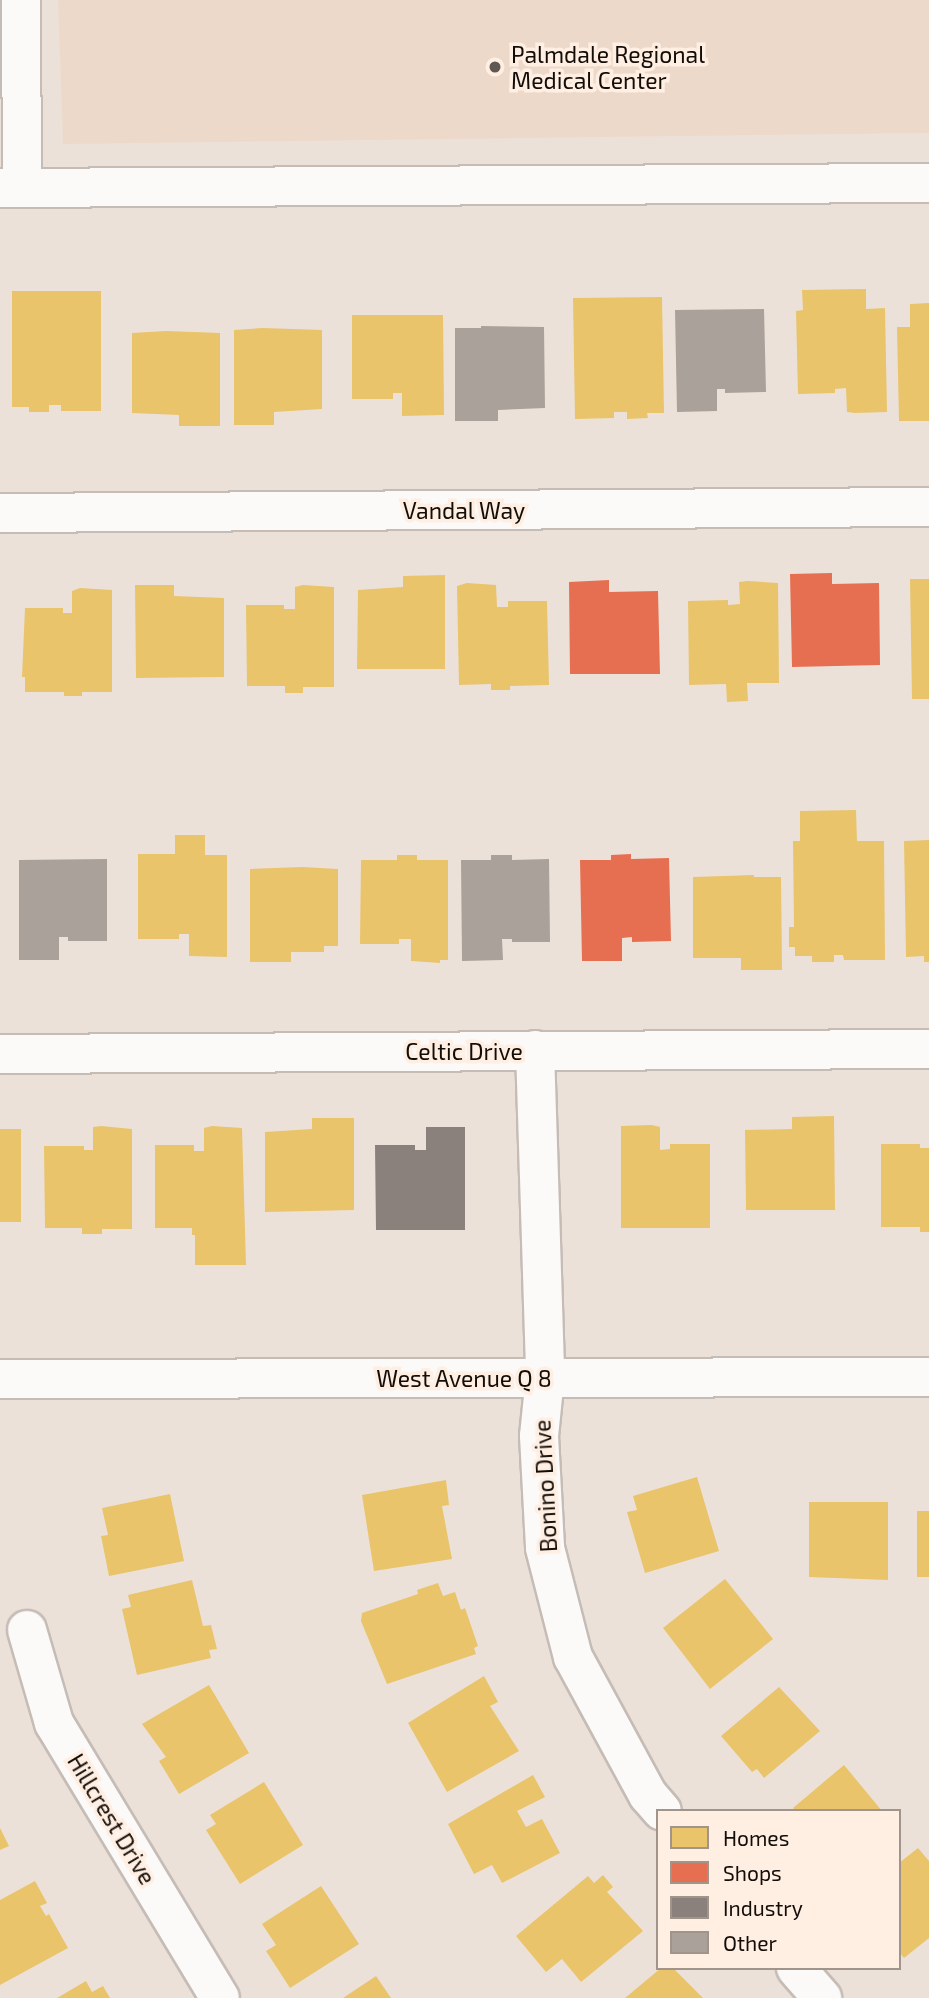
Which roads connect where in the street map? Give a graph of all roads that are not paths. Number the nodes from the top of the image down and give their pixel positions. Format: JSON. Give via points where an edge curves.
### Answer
{"nodes":[{"id":1,"x":21,"y":0,"type":"edge"},
{"id":2,"x":929,"y":183,"type":"edge"},
{"id":3,"x":11,"y":188,"type":"edge"},
{"id":4,"x":929,"y":507,"type":"edge"},
{"id":5,"x":0,"y":513,"type":"edge"},
{"id":6,"x":929,"y":1049,"type":"edge"},
{"id":7,"x":535,"y":1050,"type":"junction"},
{"id":8,"x":0,"y":1054,"type":"edge"},
{"id":9,"x":545,"y":1377,"type":"junction"},
{"id":10,"x":929,"y":1377,"type":"edge"},
{"id":11,"x":0,"y":1379,"type":"edge"},
{"id":12,"x":27,"y":1630,"type":"dead end"},
{"id":13,"x":660,"y":1809,"type":"edge"},
{"id":14,"x":798,"y":1970,"type":"edge"},
{"id":15,"x":220,"y":1998,"type":"edge"},
{"id":16,"x":822,"y":1998,"type":"edge"}],
"edges":[{"from":1,"to":3,"type":"street"},
{"from":2,"to":3,"type":"street"},
{"from":4,"to":5,"type":"street","name":"Vandal Way"},
{"from":6,"to":7,"type":"street","name":"Celtic Drive"},
{"from":7,"to":8,"type":"street","name":"Celtic Drive"},
{"from":7,"to":9,"type":"street","name":"Bonino Drive"},
{"from":9,"to":10,"type":"street","name":"West Avenue Q 8"},
{"from":9,"to":11,"type":"street","name":"West Avenue Q 8"},
{"from":9,"to":13,"type":"street","name":"Bonino Drive","via":[[540,1436],[545,1548],[573,1657],[648,1795]]},
{"from":12,"to":15,"type":"street","name":"Hillcrest Drive","via":[[54,1723]]},
{"from":14,"to":16,"type":"street"}]}
